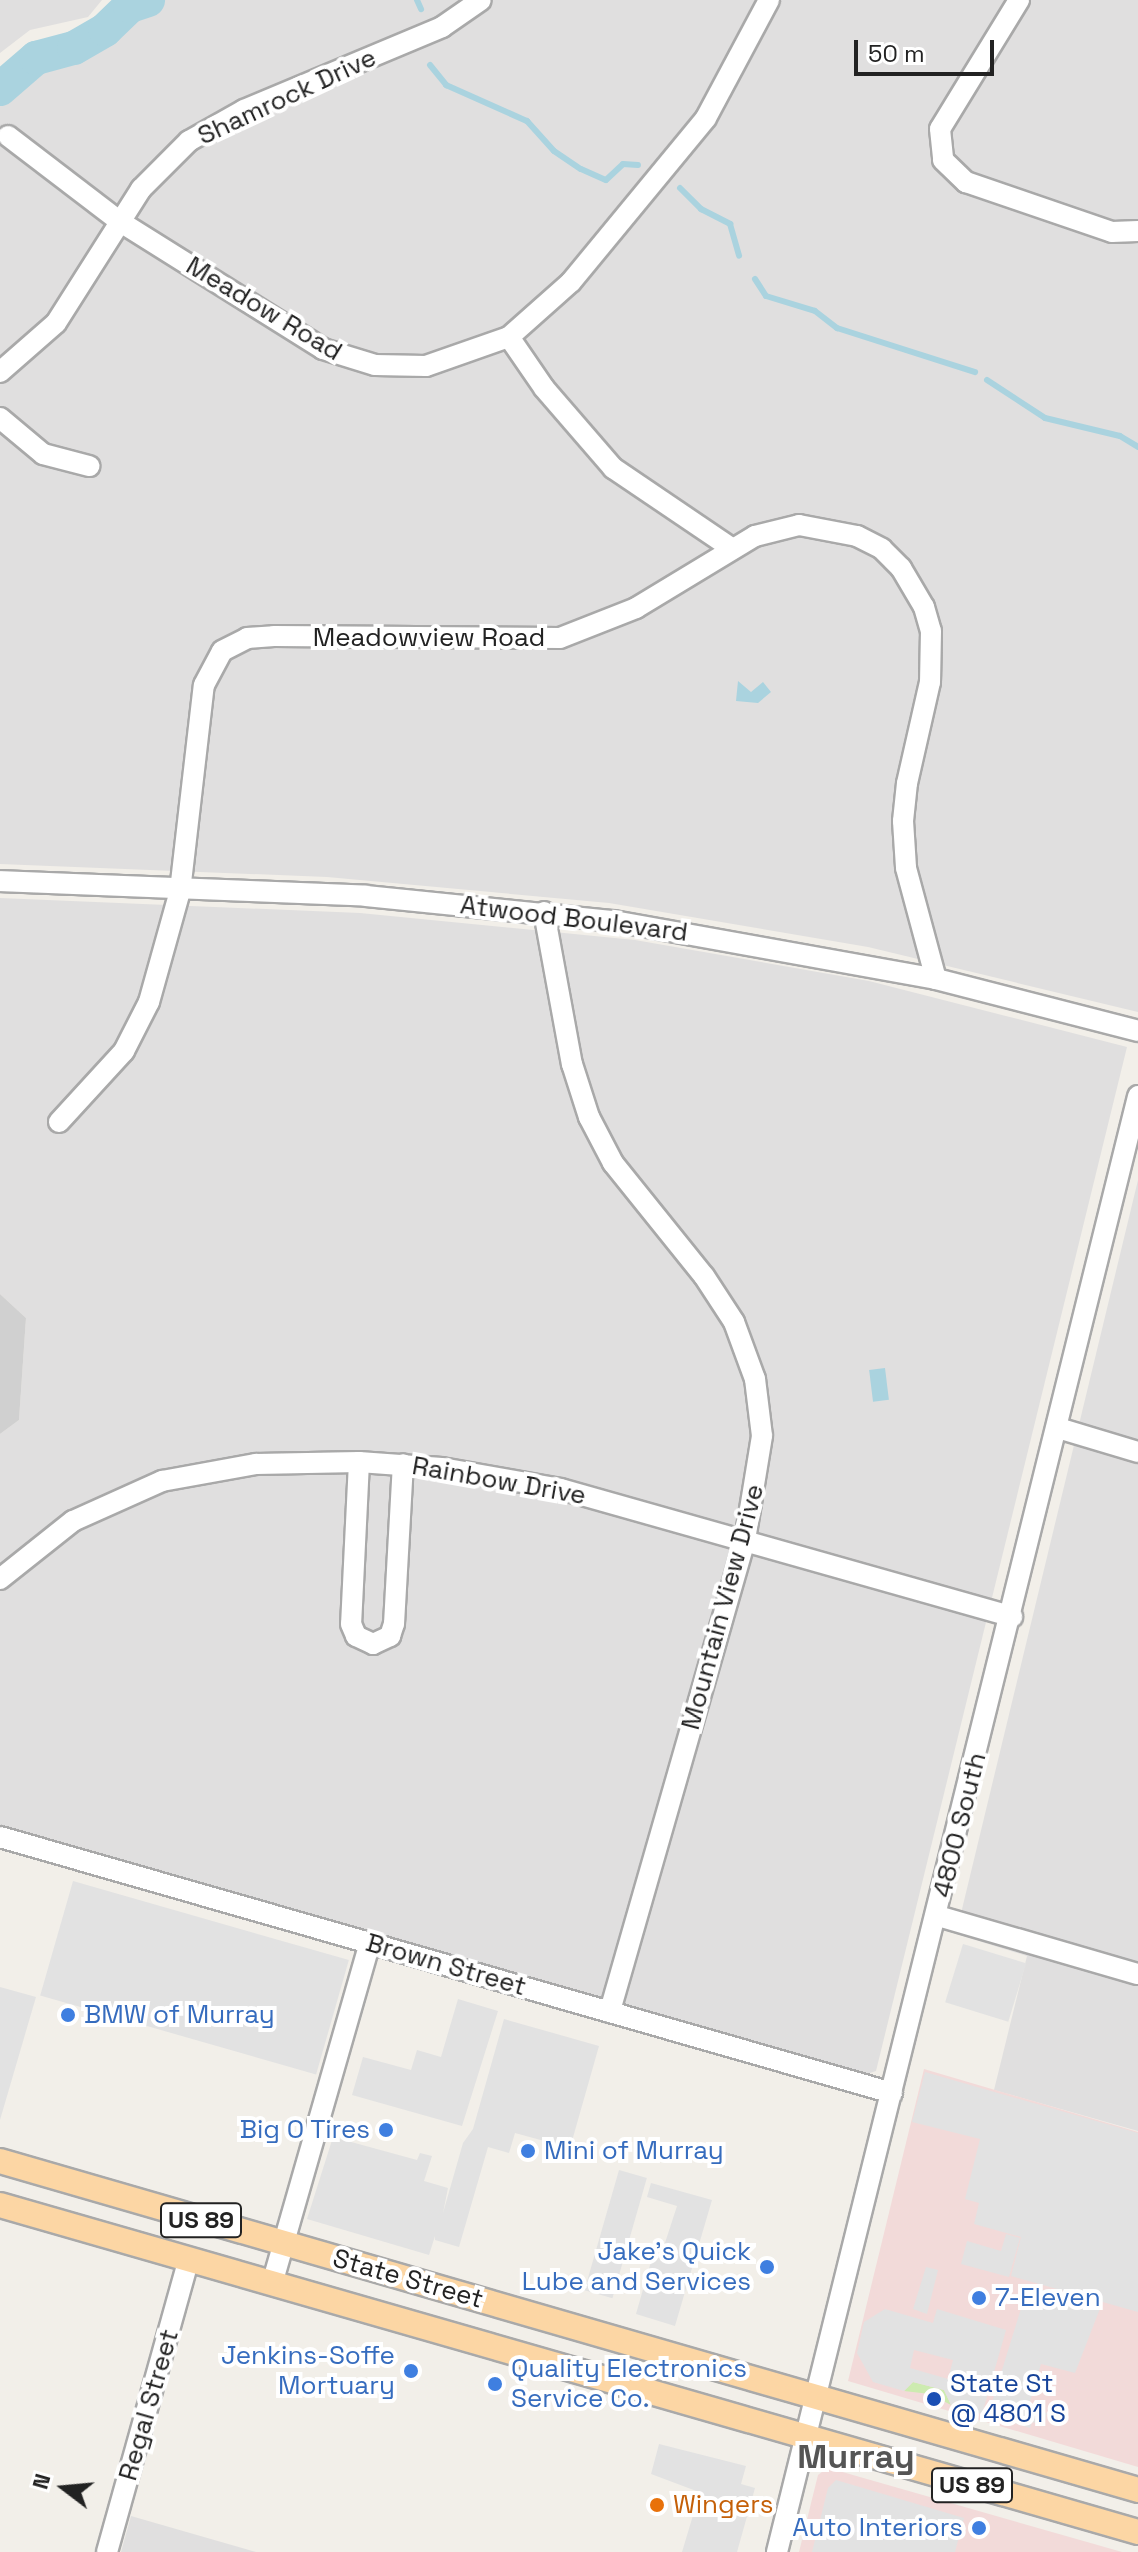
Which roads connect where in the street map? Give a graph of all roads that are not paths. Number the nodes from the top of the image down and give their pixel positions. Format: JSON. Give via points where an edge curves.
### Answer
{"nodes":[{"id":1,"x":481,"y":0,"type":"edge"},
{"id":2,"x":769,"y":0,"type":"edge"},
{"id":3,"x":1019,"y":0,"type":"edge"},
{"id":4,"x":8,"y":136,"type":"dead end"},
{"id":5,"x":119,"y":221,"type":"junction"},
{"id":6,"x":1138,"y":231,"type":"edge"},
{"id":7,"x":509,"y":337,"type":"junction"},
{"id":8,"x":0,"y":372,"type":"edge"},
{"id":9,"x":0,"y":418,"type":"edge"},
{"id":10,"x":89,"y":466,"type":"dead end"},
{"id":11,"x":731,"y":548,"type":"junction"},
{"id":12,"x":0,"y":881,"type":"edge"},
{"id":13,"x":180,"y":891,"type":"junction"},
{"id":14,"x":544,"y":912,"type":"junction"},
{"id":15,"x":936,"y":979,"type":"junction"},
{"id":16,"x":1138,"y":1031,"type":"edge"},
{"id":17,"x":1138,"y":1096,"type":"edge"},
{"id":18,"x":59,"y":1122,"type":"dead end"},
{"id":19,"x":1058,"y":1428,"type":"junction"},
{"id":20,"x":1138,"y":1452,"type":"edge"},
{"id":21,"x":359,"y":1462,"type":"junction"},
{"id":22,"x":403,"y":1464,"type":"junction"},
{"id":23,"x":745,"y":1540,"type":"junction"},
{"id":24,"x":0,"y":1579,"type":"edge"},
{"id":25,"x":1012,"y":1617,"type":"junction"},
{"id":26,"x":0,"y":1837,"type":"edge"},
{"id":27,"x":938,"y":1916,"type":"junction"},
{"id":28,"x":370,"y":1943,"type":"junction"},
{"id":29,"x":1138,"y":1974,"type":"edge"},
{"id":30,"x":610,"y":2012,"type":"junction"},
{"id":31,"x":892,"y":2093,"type":"junction"},
{"id":32,"x":0,"y":2161,"type":"edge"},
{"id":33,"x":0,"y":2205,"type":"edge"},
{"id":34,"x":284,"y":2244,"type":"junction"},
{"id":35,"x":189,"y":2258,"type":"junction"},
{"id":36,"x":272,"y":2284,"type":"junction"},
{"id":37,"x":817,"y":2397,"type":"junction"},
{"id":38,"x":805,"y":2438,"type":"junction"},
{"id":39,"x":1138,"y":2490,"type":"edge"},
{"id":40,"x":1138,"y":2532,"type":"edge"},
{"id":41,"x":107,"y":2552,"type":"edge"},
{"id":42,"x":777,"y":2552,"type":"edge"}],
"edges":[{"from":1,"to":5,"type":"street","name":"Shamrock Drive","via":[[442,27],[213,125],[163,163]]},
{"from":2,"to":7,"type":"street","name":"Meadow Road","via":[[698,128],[571,282]]},
{"from":3,"to":6,"type":"street","via":[[940,129],[943,160],[966,182],[1112,232]]},
{"from":4,"to":5,"type":"street","name":"Meadow Road"},
{"from":5,"to":7,"type":"street","name":"Meadow Road","via":[[347,360],[426,366]]},
{"from":5,"to":8,"type":"street","name":"Shamrock Drive","via":[[56,323],[27,354]]},
{"from":7,"to":11,"type":"street","via":[[544,388],[613,468]]},
{"from":9,"to":10,"type":"street","via":[[43,454]]},
{"from":11,"to":13,"type":"street","name":"Meadowview Road","via":[[636,608],[560,638],[274,636],[234,643],[210,666],[204,685]]},
{"from":11,"to":15,"type":"street","name":"Meadowview Road","via":[[775,529],[832,529],[882,549],[920,598],[933,657],[903,821],[906,868]]},
{"from":12,"to":13,"type":"street","name":"Atwood Boulevard"},
{"from":13,"to":14,"type":"street","name":"Atwood Boulevard","via":[[366,896]]},
{"from":13,"to":18,"type":"street","name":"Meadowview Road","via":[[142,1019],[113,1064]]},
{"from":14,"to":15,"type":"street","name":"Atwood Boulevard","via":[[751,942]]},
{"from":14,"to":23,"type":"street","name":"Mountain View Drive","via":[[572,1064],[589,1117],[628,1183],[720,1298],[746,1350],[762,1436]]},
{"from":15,"to":16,"type":"street","name":"Atwood Boulevard"},
{"from":17,"to":19,"type":"street","name":"4800 South"},
{"from":19,"to":20,"type":"street"},
{"from":19,"to":25,"type":"street","name":"4800 South"},
{"from":21,"to":22,"type":"street","name":"Rainbow Drive"},
{"from":21,"to":22,"type":"street","via":[[351,1624],[356,1636],[373,1644],[390,1636],[394,1624]]},
{"from":21,"to":24,"type":"street","name":"Rainbow Drive","via":[[245,1465],[162,1481],[73,1521]]},
{"from":22,"to":23,"type":"street","name":"Rainbow Drive","via":[[536,1484]]},
{"from":23,"to":25,"type":"street","name":"Rainbow Drive"},
{"from":23,"to":30,"type":"street","name":"Mountain View Drive"},
{"from":25,"to":27,"type":"street","name":"4800 South"},
{"from":26,"to":28,"type":"street","name":"Brown Street"},
{"from":27,"to":29,"type":"street"},
{"from":27,"to":31,"type":"street","name":"4800 South"},
{"from":28,"to":30,"type":"street","name":"Brown Street"},
{"from":28,"to":34,"type":"street"},
{"from":30,"to":31,"type":"street","name":"Brown Street"},
{"from":31,"to":37,"type":"street","name":"4800 South"},
{"from":32,"to":34,"type":"main road","name":"State Street","number":"US 89"},
{"from":33,"to":35,"type":"main road","name":"State Street","number":"US 89"},
{"from":34,"to":36,"type":"street"},
{"from":34,"to":37,"type":"main road","name":"State Street","number":"US 89"},
{"from":35,"to":36,"type":"main road","name":"State Street","number":"US 89"},
{"from":35,"to":41,"type":"street","name":"Regal Street"},
{"from":36,"to":38,"type":"main road","name":"State Street","number":"US 89"},
{"from":37,"to":38,"type":"street","name":"4800 South"},
{"from":37,"to":39,"type":"main road","name":"State Street","number":"US 89"},
{"from":38,"to":40,"type":"main road","name":"State Street","number":"US 89"},
{"from":38,"to":42,"type":"street","name":"4800 South"}]}
